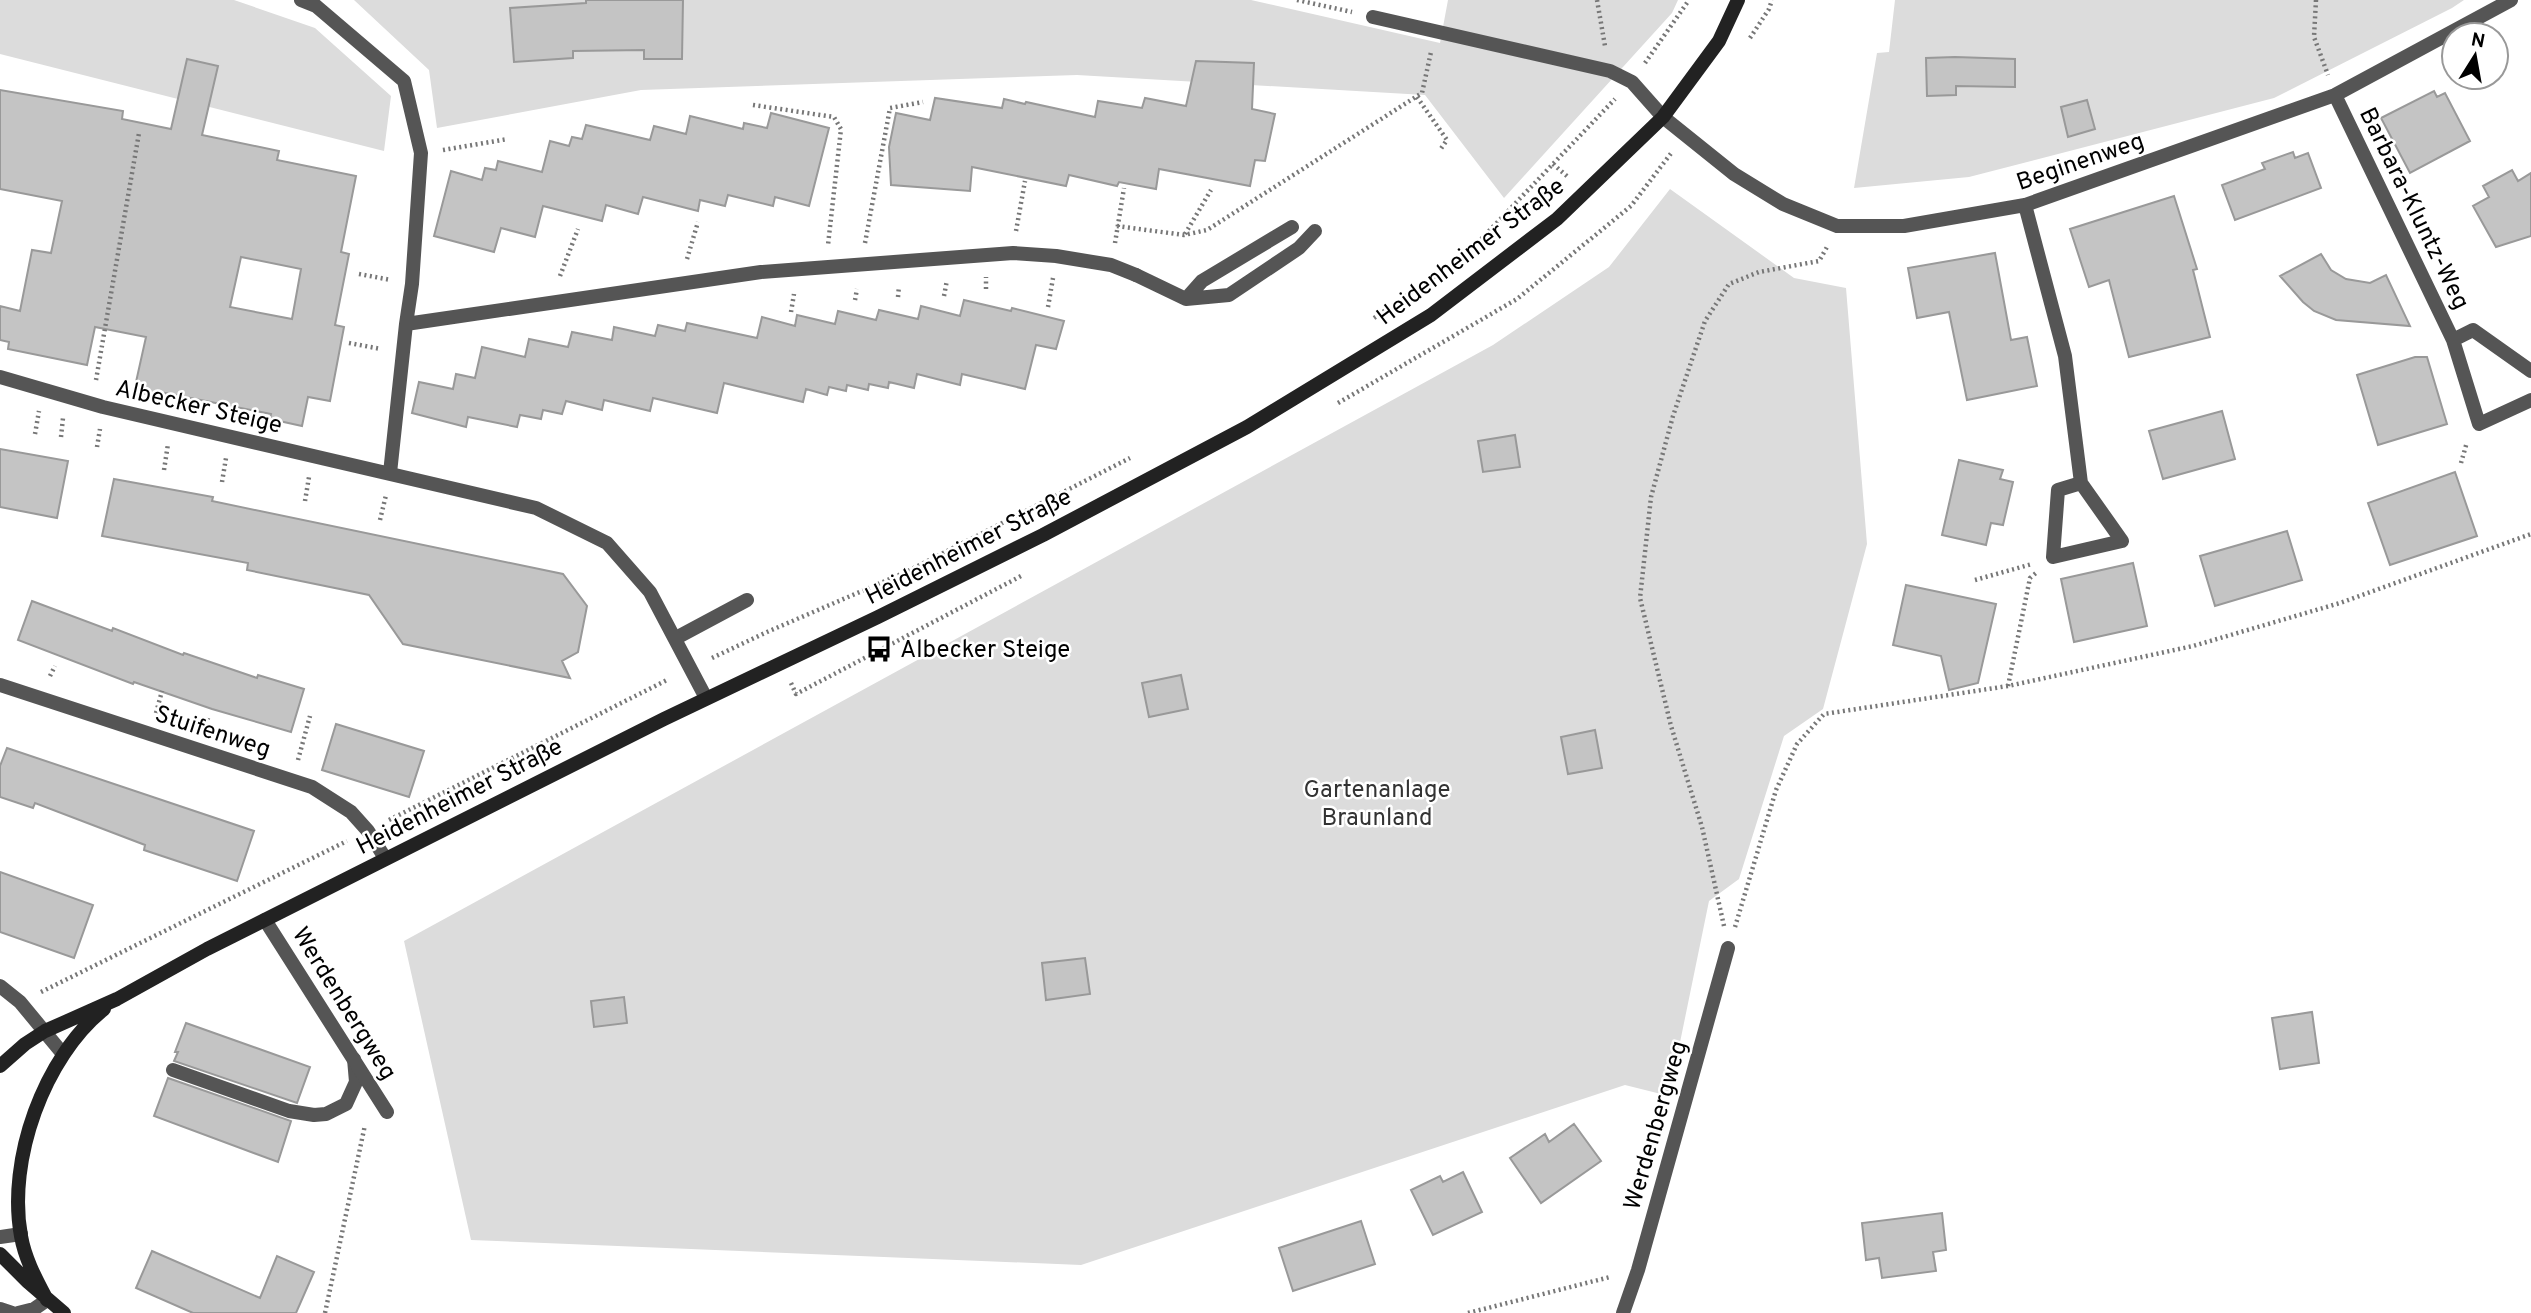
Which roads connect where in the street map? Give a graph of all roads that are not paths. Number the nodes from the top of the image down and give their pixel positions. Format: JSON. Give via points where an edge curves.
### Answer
{"nodes":[{"id":1,"x":301,"y":0,"type":"edge"},
{"id":2,"x":1738,"y":0,"type":"edge"},
{"id":3,"x":2511,"y":0,"type":"edge"},
{"id":4,"x":1373,"y":17,"type":"road end"},
{"id":5,"x":2335,"y":95,"type":"junction"},
{"id":6,"x":1663,"y":117,"type":"junction"},
{"id":7,"x":2025,"y":205,"type":"junction"},
{"id":8,"x":1292,"y":227,"type":"dead end"},
{"id":9,"x":1315,"y":231,"type":"dead end"},
{"id":10,"x":1186,"y":299,"type":"junction"},
{"id":11,"x":406,"y":324,"type":"junction"},
{"id":12,"x":2453,"y":340,"type":"junction"},
{"id":13,"x":2531,"y":371,"type":"edge"},
{"id":14,"x":0,"y":377,"type":"edge"},
{"id":15,"x":2531,"y":400,"type":"edge"},
{"id":16,"x":390,"y":473,"type":"junction"},
{"id":17,"x":2081,"y":483,"type":"junction"},
{"id":18,"x":747,"y":600,"type":"dead end"},
{"id":19,"x":676,"y":638,"type":"junction"},
{"id":20,"x":0,"y":685,"type":"edge"},
{"id":21,"x":706,"y":698,"type":"junction"},
{"id":22,"x":385,"y":859,"type":"junction"},
{"id":23,"x":265,"y":920,"type":"junction"},
{"id":24,"x":1728,"y":948,"type":"road end"},
{"id":25,"x":0,"y":986,"type":"edge"},
{"id":26,"x":117,"y":999,"type":"junction"},
{"id":27,"x":45,"y":1031,"type":"junction"},
{"id":28,"x":63,"y":1054,"type":"junction"},
{"id":29,"x":353,"y":1058,"type":"junction"},
{"id":30,"x":0,"y":1066,"type":"edge"},
{"id":31,"x":173,"y":1070,"type":"dead end"},
{"id":32,"x":387,"y":1112,"type":"dead end"},
{"id":33,"x":21,"y":1234,"type":"junction"},
{"id":34,"x":0,"y":1237,"type":"edge"},
{"id":35,"x":0,"y":1254,"type":"edge"},
{"id":36,"x":47,"y":1300,"type":"junction"},
{"id":37,"x":0,"y":1309,"type":"edge"},
{"id":38,"x":12,"y":1313,"type":"edge"},
{"id":39,"x":18,"y":1313,"type":"edge"},
{"id":40,"x":64,"y":1313,"type":"edge"},
{"id":41,"x":1623,"y":1313,"type":"edge"}],
"edges":[{"from":1,"to":11,"type":"street","via":[[316,6],[404,81],[421,153]]},
{"from":2,"to":6,"type":"main road","name":"Heidenheimer Straße","via":[[1719,41]]},
{"from":3,"to":5,"type":"street","name":"Beginenweg"},
{"from":4,"to":6,"type":"street","name":"Beginenweg","via":[[1610,71],[1632,82]]},
{"from":5,"to":7,"type":"street","name":"Beginenweg"},
{"from":5,"to":12,"type":"street","name":"Barbara-Kluntz-Weg"},
{"from":6,"to":7,"type":"street","name":"Beginenweg","via":[[1734,174],[1783,204],[1837,226],[1904,226]]},
{"from":6,"to":21,"type":"main road","name":"Heidenheimer Straße","via":[[1557,219],[1431,315],[1247,427],[1018,547]]},
{"from":7,"to":17,"type":"street","via":[[2065,356]]},
{"from":8,"to":10,"type":"street","via":[[1202,281]]},
{"from":9,"to":10,"type":"street","via":[[1229,295]]},
{"from":10,"to":11,"type":"street","via":[[1111,265],[1013,253],[761,272]]},
{"from":11,"to":16,"type":"street"},
{"from":12,"to":13,"type":"street","name":"Barbara-Kluntz-Weg","via":[[2473,330]]},
{"from":12,"to":15,"type":"street","name":"Barbara-Kluntz-Weg","via":[[2479,424]]},
{"from":14,"to":16,"type":"street","name":"Albecker Steige","via":[[91,404]]},
{"from":16,"to":19,"type":"street","name":"Albecker Steige","via":[[536,508],[607,543],[650,592]]},
{"from":17,"to":17,"type":"street","via":[[2122,541],[2053,557],[2058,490]]},
{"from":18,"to":19,"type":"street"},
{"from":19,"to":21,"type":"street","name":"Albecker Steige"},
{"from":20,"to":22,"type":"street","name":"Stuifenweg","via":[[312,788],[351,812]]},
{"from":21,"to":22,"type":"main road","name":"Heidenheimer Straße"},
{"from":22,"to":23,"type":"main road","name":"Heidenheimer Straße"},
{"from":23,"to":26,"type":"main road","name":"Heidenheimer Straße"},
{"from":23,"to":29,"type":"street","name":"Werdenbergweg"},
{"from":24,"to":41,"type":"street","name":"Werdenbergweg"},
{"from":25,"to":27,"type":"street"},
{"from":26,"to":27,"type":"main road","name":"Heidenheimer Straße"},
{"from":26,"to":28,"type":"main road","name":"Heidenheimer Straße","via":[[85,1026]]},
{"from":27,"to":28,"type":"street"},
{"from":27,"to":30,"type":"main road","name":"Heidenheimer Straße"},
{"from":28,"to":33,"type":"main road","name":"Heidenheimer Straße","via":[[34,1118],[23,1159],[18,1200]]},
{"from":29,"to":31,"type":"street","via":[[356,1082],[346,1104],[314,1115],[289,1111]]},
{"from":29,"to":32,"type":"street","name":"Werdenbergweg"},
{"from":33,"to":34,"type":"street"},
{"from":33,"to":36,"type":"main road","name":"Heidenheimer Straße"},
{"from":35,"to":36,"type":"main road","name":"Heidenheimer Straße"},
{"from":36,"to":39,"type":"street"},
{"from":36,"to":40,"type":"main road","name":"Heidenheimer Straße"},
{"from":37,"to":38,"type":"street"}]}
